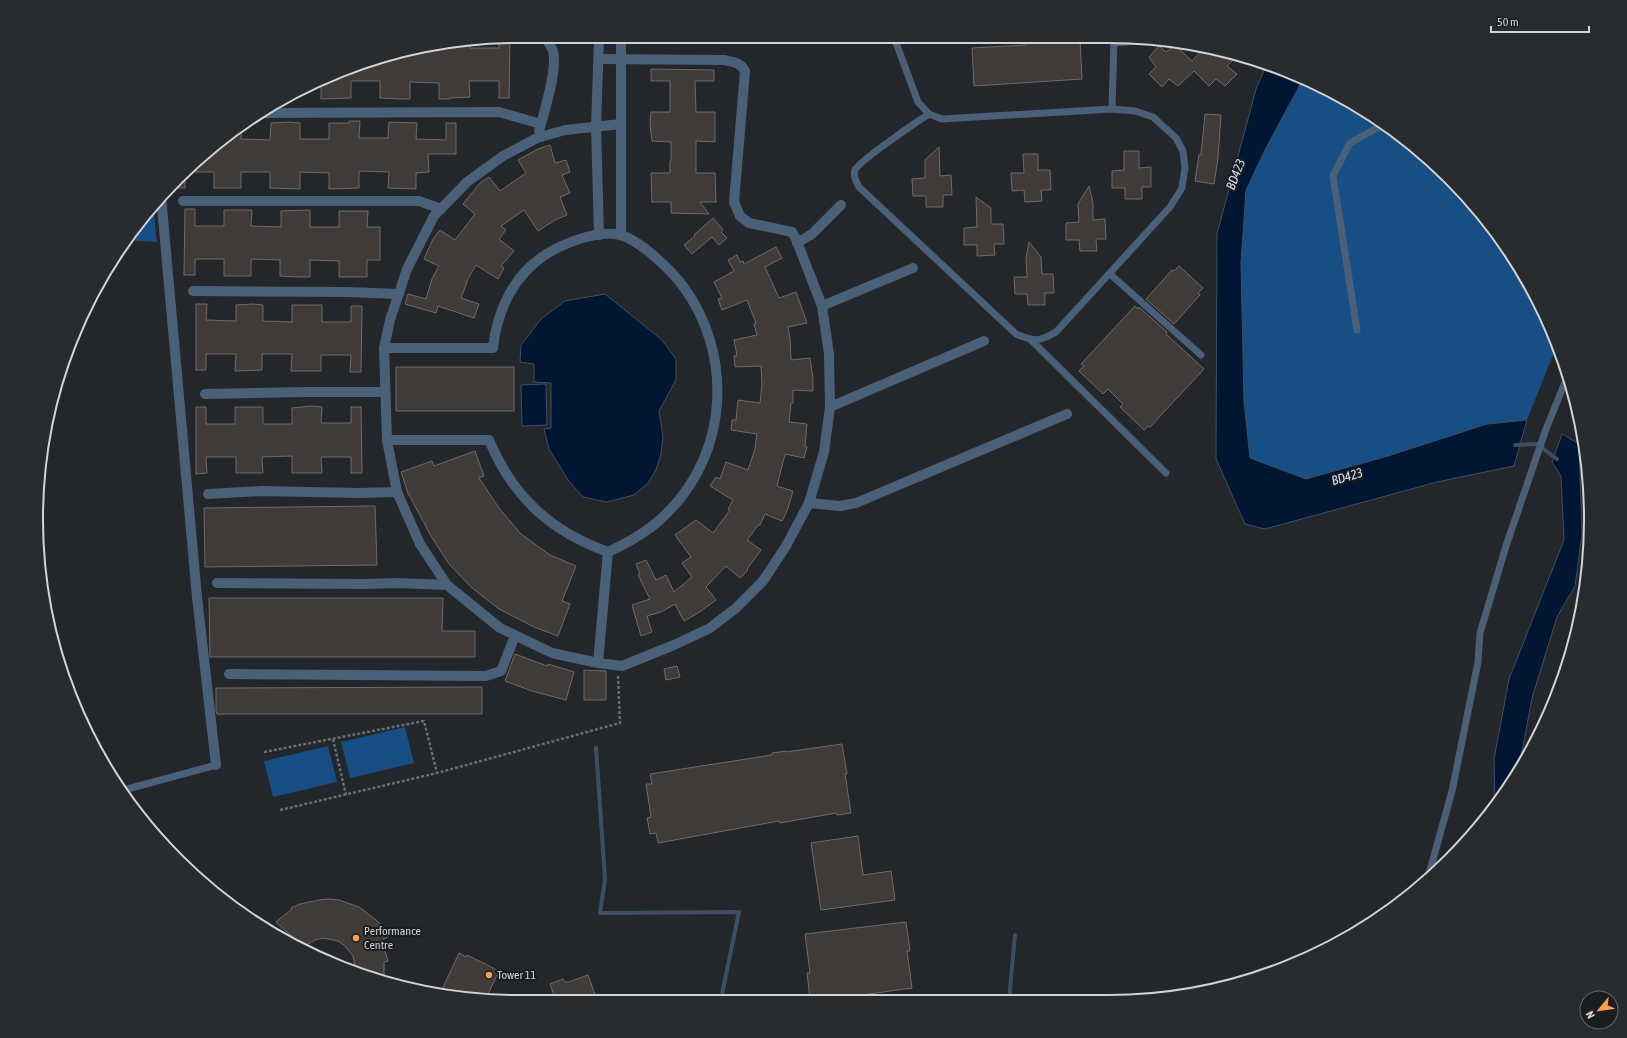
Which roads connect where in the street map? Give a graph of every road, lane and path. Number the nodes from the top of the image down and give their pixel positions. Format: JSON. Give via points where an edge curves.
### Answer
{"nodes":[{"id":1,"x":549,"y":43,"type":"edge"},
{"id":2,"x":599,"y":43,"type":"edge"},
{"id":3,"x":621,"y":43,"type":"edge"},
{"id":4,"x":896,"y":43,"type":"edge"},
{"id":5,"x":1114,"y":43,"type":"edge"},
{"id":6,"x":599,"y":59,"type":"junction"},
{"id":7,"x":621,"y":59,"type":"junction"},
{"id":8,"x":1112,"y":109,"type":"junction"},
{"id":9,"x":271,"y":113,"type":"edge"},
{"id":10,"x":929,"y":114,"type":"junction"},
{"id":11,"x":541,"y":124,"type":"junction"},
{"id":12,"x":621,"y":124,"type":"junction"},
{"id":13,"x":596,"y":126,"type":"junction"},
{"id":14,"x":1378,"y":127,"type":"edge"},
{"id":15,"x":537,"y":138,"type":"junction"},
{"id":16,"x":183,"y":202,"type":"dead end"},
{"id":17,"x":162,"y":204,"type":"edge"},
{"id":18,"x":841,"y":204,"type":"dead end"},
{"id":19,"x":441,"y":209,"type":"junction"},
{"id":20,"x":599,"y":235,"type":"junction"},
{"id":21,"x":622,"y":235,"type":"junction"},
{"id":22,"x":797,"y":243,"type":"junction"},
{"id":23,"x":913,"y":268,"type":"dead end"},
{"id":24,"x":1110,"y":274,"type":"junction"},
{"id":25,"x":193,"y":291,"type":"dead end"},
{"id":26,"x":399,"y":294,"type":"junction"},
{"id":27,"x":822,"y":306,"type":"junction"},
{"id":28,"x":1357,"y":330,"type":"dead end"},
{"id":29,"x":1031,"y":340,"type":"junction"},
{"id":30,"x":984,"y":341,"type":"dead end"},
{"id":31,"x":384,"y":348,"type":"junction"},
{"id":32,"x":1201,"y":355,"type":"dead end"},
{"id":33,"x":1564,"y":384,"type":"edge"},
{"id":34,"x":385,"y":392,"type":"junction"},
{"id":35,"x":205,"y":394,"type":"dead end"},
{"id":36,"x":830,"y":406,"type":"junction"},
{"id":37,"x":1067,"y":414,"type":"dead end"},
{"id":38,"x":387,"y":440,"type":"junction"},
{"id":39,"x":1166,"y":473,"type":"dead end"},
{"id":40,"x":397,"y":492,"type":"junction"},
{"id":41,"x":208,"y":494,"type":"dead end"},
{"id":42,"x":809,"y":503,"type":"junction"},
{"id":43,"x":608,"y":552,"type":"junction"},
{"id":44,"x":217,"y":583,"type":"dead end"},
{"id":45,"x":447,"y":585,"type":"junction"},
{"id":46,"x":515,"y":636,"type":"junction"},
{"id":47,"x":598,"y":663,"type":"junction"},
{"id":48,"x":617,"y":665,"type":"junction"},
{"id":49,"x":229,"y":674,"type":"dead end"},
{"id":50,"x":333,"y":739,"type":"junction"},
{"id":51,"x":264,"y":752,"type":"dead end"},
{"id":52,"x":216,"y":765,"type":"joint"},
{"id":53,"x":437,"y":773,"type":"junction"},
{"id":54,"x":127,"y":789,"type":"edge"},
{"id":55,"x":346,"y":795,"type":"junction"},
{"id":56,"x":280,"y":810,"type":"dead end"},
{"id":57,"x":1430,"y":870,"type":"edge"}],
"edges":[{"from":1,"to":11,"type":"street","via":[[553,52],[553,73]]},
{"from":2,"to":6,"type":"street"},
{"from":3,"to":7,"type":"street"},
{"from":4,"to":10,"type":"lane","via":[[918,102]]},
{"from":5,"to":8,"type":"lane"},
{"from":6,"to":7,"type":"street"},
{"from":6,"to":13,"type":"street"},
{"from":7,"to":12,"type":"street"},
{"from":7,"to":22,"type":"street","via":[[724,60],[742,65],[745,71],[734,202],[740,216],[749,223],[792,232]]},
{"from":8,"to":10,"type":"lane","via":[[942,119]]},
{"from":8,"to":24,"type":"lane","via":[[1135,111],[1154,117],[1176,138],[1186,168],[1182,188],[1170,207]]},
{"from":9,"to":11,"type":"street","via":[[499,112]]},
{"from":10,"to":29,"type":"lane","via":[[856,168],[854,177],[859,187],[1016,334]]},
{"from":11,"to":15,"type":"street"},
{"from":12,"to":13,"type":"street"},
{"from":12,"to":21,"type":"street"},
{"from":13,"to":15,"type":"street","via":[[565,130]]},
{"from":13,"to":20,"type":"street"},
{"from":14,"to":28,"type":"lane","via":[[1350,143],[1333,176]]},
{"from":15,"to":19,"type":"street","via":[[503,156],[467,182]]},
{"from":16,"to":19,"type":"street","via":[[419,201]]},
{"from":17,"to":52,"type":"street","via":[[197,597]]},
{"from":18,"to":22,"type":"street","via":[[812,234]]},
{"from":19,"to":26,"type":"street","via":[[434,216],[408,269]]},
{"from":20,"to":21,"type":"street"},
{"from":20,"to":31,"type":"street","via":[[555,249],[542,256],[520,277],[504,303],[493,348]]},
{"from":21,"to":43,"type":"street","via":[[666,267],[686,290],[699,311],[716,362],[718,399],[707,452],[684,494],[655,524]]},
{"from":22,"to":27,"type":"street"},
{"from":23,"to":27,"type":"street"},
{"from":24,"to":29,"type":"lane","via":[[1056,332],[1043,340]]},
{"from":24,"to":32,"type":"lane"},
{"from":25,"to":26,"type":"street"},
{"from":26,"to":31,"type":"street"},
{"from":27,"to":36,"type":"street","via":[[829,354]]},
{"from":29,"to":39,"type":"lane"},
{"from":30,"to":36,"type":"street"},
{"from":31,"to":34,"type":"street"},
{"from":33,"to":57,"type":"lane","via":[[1546,429],[1506,546],[1480,633],[1478,662],[1452,791]]},
{"from":34,"to":35,"type":"street"},
{"from":34,"to":38,"type":"street"},
{"from":36,"to":42,"type":"street","via":[[824,452]]},
{"from":37,"to":42,"type":"street","via":[[856,503],[840,506]]},
{"from":38,"to":40,"type":"street"},
{"from":38,"to":43,"type":"street","via":[[489,440],[506,474],[530,505],[558,528],[590,546]]},
{"from":40,"to":41,"type":"street","via":[[262,491]]},
{"from":40,"to":45,"type":"street","via":[[420,544]]},
{"from":42,"to":48,"type":"street","via":[[786,546],[762,582],[736,608],[710,628],[696,635],[622,666]]},
{"from":43,"to":47,"type":"street"},
{"from":44,"to":45,"type":"street","via":[[398,582]]},
{"from":45,"to":46,"type":"street","via":[[500,628]]},
{"from":46,"to":47,"type":"street","via":[[552,653]]},
{"from":46,"to":49,"type":"street","via":[[501,671],[486,676]]},
{"from":47,"to":48,"type":"street"},
{"from":48,"to":53,"type":"path","via":[[620,723]]},
{"from":50,"to":51,"type":"path"},
{"from":50,"to":53,"type":"path","via":[[424,721]]},
{"from":50,"to":55,"type":"path"},
{"from":52,"to":54,"type":"lane"},
{"from":53,"to":55,"type":"path"},
{"from":55,"to":56,"type":"path"}]}
